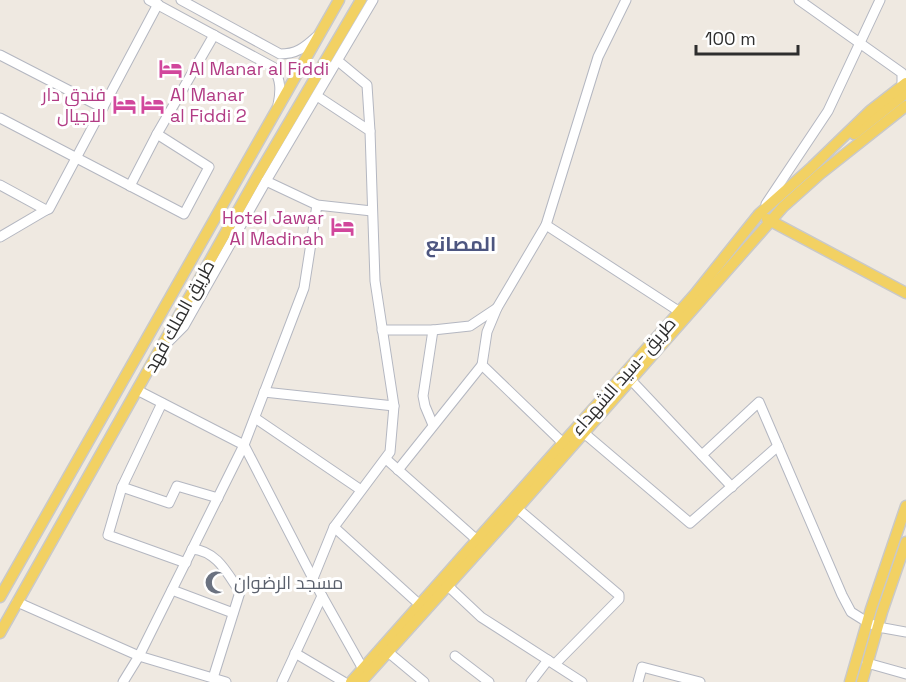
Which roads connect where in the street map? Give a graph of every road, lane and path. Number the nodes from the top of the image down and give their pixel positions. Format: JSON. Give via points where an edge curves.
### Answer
{"nodes":[{"id":1,"x":181,"y":0,"type":"edge"},
{"id":2,"x":339,"y":0,"type":"edge"},
{"id":3,"x":360,"y":0,"type":"edge"},
{"id":4,"x":373,"y":0,"type":"edge"},
{"id":5,"x":626,"y":0,"type":"edge"},
{"id":6,"x":799,"y":0,"type":"edge"},
{"id":7,"x":880,"y":0,"type":"edge"},
{"id":8,"x":153,"y":2,"type":"edge"},
{"id":9,"x":320,"y":33,"type":"junction"},
{"id":10,"x":214,"y":35,"type":"junction"},
{"id":11,"x":859,"y":44,"type":"junction"},
{"id":12,"x":0,"y":55,"type":"edge"},
{"id":13,"x":338,"y":61,"type":"junction"},
{"id":14,"x":905,"y":87,"type":"edge"},
{"id":15,"x":317,"y":96,"type":"junction"},
{"id":16,"x":906,"y":106,"type":"edge"},
{"id":17,"x":277,"y":107,"type":"junction"},
{"id":18,"x":103,"y":108,"type":"junction"},
{"id":19,"x":0,"y":118,"type":"edge"},
{"id":20,"x":370,"y":131,"type":"junction"},
{"id":21,"x":157,"y":134,"type":"junction"},
{"id":22,"x":76,"y":158,"type":"junction"},
{"id":23,"x":266,"y":181,"type":"junction"},
{"id":24,"x":0,"y":185,"type":"edge"},
{"id":25,"x":130,"y":186,"type":"junction"},
{"id":26,"x":317,"y":205,"type":"junction"},
{"id":27,"x":46,"y":210,"type":"junction"},
{"id":28,"x":372,"y":211,"type":"junction"},
{"id":29,"x":759,"y":214,"type":"junction"},
{"id":30,"x":772,"y":221,"type":"junction"},
{"id":31,"x":546,"y":225,"type":"junction"},
{"id":32,"x":0,"y":237,"type":"edge"},
{"id":33,"x":906,"y":293,"type":"edge"},
{"id":34,"x":497,"y":308,"type":"junction"},
{"id":35,"x":680,"y":312,"type":"junction"},
{"id":36,"x":382,"y":330,"type":"junction"},
{"id":37,"x":433,"y":330,"type":"junction"},
{"id":38,"x":160,"y":350,"type":"junction"},
{"id":39,"x":482,"y":366,"type":"junction"},
{"id":40,"x":631,"y":380,"type":"junction"},
{"id":41,"x":137,"y":390,"type":"junction"},
{"id":42,"x":264,"y":392,"type":"junction"},
{"id":43,"x":162,"y":403,"type":"junction"},
{"id":44,"x":394,"y":406,"type":"junction"},
{"id":45,"x":255,"y":418,"type":"junction"},
{"id":46,"x":433,"y":425,"type":"junction"},
{"id":47,"x":584,"y":434,"type":"junction"},
{"id":48,"x":563,"y":443,"type":"junction"},
{"id":49,"x":244,"y":445,"type":"junction"},
{"id":50,"x":778,"y":446,"type":"junction"},
{"id":51,"x":702,"y":455,"type":"junction"},
{"id":52,"x":386,"y":459,"type":"junction"},
{"id":53,"x":398,"y":470,"type":"junction"},
{"id":54,"x":122,"y":487,"type":"junction"},
{"id":55,"x":732,"y":487,"type":"junction"},
{"id":56,"x":361,"y":490,"type":"junction"},
{"id":57,"x":218,"y":498,"type":"junction"},
{"id":58,"x":906,"y":506,"type":"edge"},
{"id":59,"x":518,"y":509,"type":"junction"},
{"id":60,"x":334,"y":527,"type":"junction"},
{"id":61,"x":477,"y":540,"type":"junction"},
{"id":62,"x":906,"y":542,"type":"edge"},
{"id":63,"x":192,"y":549,"type":"junction"},
{"id":64,"x":186,"y":563,"type":"junction"},
{"id":65,"x":312,"y":581,"type":"junction"},
{"id":66,"x":448,"y":586,"type":"junction"},
{"id":67,"x":172,"y":590,"type":"junction"},
{"id":68,"x":322,"y":596,"type":"junction"},
{"id":69,"x":0,"y":597,"type":"edge"},
{"id":70,"x":17,"y":602,"type":"junction"},
{"id":71,"x":420,"y":605,"type":"junction"},
{"id":72,"x":233,"y":613,"type":"junction"},
{"id":73,"x":873,"y":625,"type":"junction"},
{"id":74,"x":2,"y":631,"type":"edge"},
{"id":75,"x":906,"y":632,"type":"edge"},
{"id":76,"x":388,"y":652,"type":"junction"},
{"id":77,"x":296,"y":653,"type":"junction"},
{"id":78,"x":139,"y":656,"type":"junction"},
{"id":79,"x":455,"y":656,"type":"dead end"},
{"id":80,"x":551,"y":662,"type":"junction"},
{"id":81,"x":867,"y":663,"type":"junction"},
{"id":82,"x":363,"y":669,"type":"junction"},
{"id":83,"x":906,"y":674,"type":"edge"},
{"id":84,"x":213,"y":678,"type":"junction"},
{"id":85,"x":579,"y":681,"type":"edge"},
{"id":86,"x":123,"y":682,"type":"edge"},
{"id":87,"x":226,"y":682,"type":"edge"},
{"id":88,"x":282,"y":682,"type":"edge"},
{"id":89,"x":344,"y":682,"type":"edge"},
{"id":90,"x":351,"y":682,"type":"edge"},
{"id":91,"x":361,"y":682,"type":"edge"},
{"id":92,"x":424,"y":682,"type":"edge"},
{"id":93,"x":489,"y":682,"type":"edge"},
{"id":94,"x":531,"y":682,"type":"edge"},
{"id":95,"x":638,"y":682,"type":"edge"},
{"id":96,"x":700,"y":682,"type":"edge"},
{"id":97,"x":850,"y":682,"type":"edge"},
{"id":98,"x":862,"y":682,"type":"edge"}],
"edges":[{"from":1,"to":9,"type":"street","via":[[280,54],[293,54]]},
{"from":2,"to":9,"type":"main road","name":"طريق الملك فهد"},
{"from":3,"to":38,"type":"main road","name":"طريق الملك فهد"},
{"from":4,"to":13,"type":"street"},
{"from":5,"to":31,"type":"street","via":[[598,57]]},
{"from":6,"to":11,"type":"street"},
{"from":7,"to":11,"type":"street"},
{"from":8,"to":10,"type":"street"},
{"from":8,"to":18,"type":"street"},
{"from":9,"to":17,"type":"main road","name":"طريق الملك فهد"},
{"from":10,"to":17,"type":"street","via":[[273,67],[280,85]]},
{"from":10,"to":21,"type":"street"},
{"from":11,"to":14,"type":"street","via":[[902,73]]},
{"from":11,"to":29,"type":"street","via":[[828,111]]},
{"from":12,"to":18,"type":"street"},
{"from":13,"to":15,"type":"street"},
{"from":13,"to":20,"type":"street","via":[[367,85]]},
{"from":14,"to":29,"type":"main road","name":"طريق -سيد الشهداء","via":[[870,111]]},
{"from":15,"to":20,"type":"street"},
{"from":15,"to":23,"type":"street"},
{"from":16,"to":30,"type":"main road","name":"طريق -سيد الشهداء","via":[[820,174]]},
{"from":17,"to":69,"type":"main road","name":"طريق الملك فهد"},
{"from":18,"to":22,"type":"street"},
{"from":19,"to":22,"type":"street"},
{"from":20,"to":28,"type":"street"},
{"from":21,"to":25,"type":"street"},
{"from":21,"to":25,"type":"street","via":[[209,166],[204,176],[184,214]]},
{"from":22,"to":25,"type":"street"},
{"from":22,"to":27,"type":"street"},
{"from":23,"to":26,"type":"street"},
{"from":23,"to":38,"type":"street","via":[[184,326]]},
{"from":24,"to":27,"type":"street"},
{"from":26,"to":28,"type":"street"},
{"from":26,"to":42,"type":"street","via":[[304,288]]},
{"from":27,"to":32,"type":"street"},
{"from":28,"to":36,"type":"street"},
{"from":29,"to":30,"type":"main road"},
{"from":29,"to":35,"type":"main road","name":"طريق -سيد الشهداء"},
{"from":30,"to":33,"type":"main road"},
{"from":30,"to":40,"type":"main road","name":"طريق -سيد الشهداء"},
{"from":31,"to":34,"type":"street"},
{"from":31,"to":35,"type":"street"},
{"from":34,"to":37,"type":"street","via":[[470,326]]},
{"from":34,"to":39,"type":"street","via":[[487,332]]},
{"from":35,"to":48,"type":"main road","name":"طريق -سيد الشهداء"},
{"from":36,"to":37,"type":"street"},
{"from":36,"to":44,"type":"street"},
{"from":37,"to":46,"type":"street","via":[[423,396]]},
{"from":38,"to":41,"type":"main road","name":"طريق الملك فهد"},
{"from":39,"to":46,"type":"street"},
{"from":39,"to":48,"type":"street"},
{"from":40,"to":47,"type":"main road","name":"طريق -سيد الشهداء"},
{"from":40,"to":51,"type":"street"},
{"from":41,"to":43,"type":"street"},
{"from":41,"to":70,"type":"main road","name":"طريق الملك فهد"},
{"from":42,"to":44,"type":"street"},
{"from":42,"to":45,"type":"street"},
{"from":43,"to":49,"type":"street"},
{"from":43,"to":54,"type":"street"},
{"from":44,"to":52,"type":"street"},
{"from":45,"to":49,"type":"street"},
{"from":45,"to":56,"type":"street"},
{"from":46,"to":53,"type":"street"},
{"from":47,"to":55,"type":"street","via":[[690,524]]},
{"from":47,"to":59,"type":"main road","name":"طريق -سيد الشهداء"},
{"from":48,"to":61,"type":"main road","name":"طريق -سيد الشهداء"},
{"from":49,"to":57,"type":"street"},
{"from":49,"to":65,"type":"street"},
{"from":50,"to":51,"type":"street","via":[[759,402]]},
{"from":50,"to":55,"type":"street"},
{"from":50,"to":73,"type":"street","via":[[851,612]]},
{"from":51,"to":55,"type":"street"},
{"from":52,"to":53,"type":"street"},
{"from":52,"to":56,"type":"street"},
{"from":53,"to":61,"type":"street"},
{"from":54,"to":57,"type":"street","via":[[169,503],[177,486]]},
{"from":54,"to":64,"type":"street","via":[[108,536]]},
{"from":56,"to":60,"type":"street"},
{"from":57,"to":63,"type":"street"},
{"from":58,"to":73,"type":"main road"},
{"from":59,"to":66,"type":"main road","name":"طريق -سيد الشهداء"},
{"from":59,"to":80,"type":"street","via":[[619,595]]},
{"from":60,"to":65,"type":"street"},
{"from":60,"to":71,"type":"street"},
{"from":61,"to":71,"type":"main road","name":"طريق -سيد الشهداء"},
{"from":62,"to":73,"type":"main road"},
{"from":63,"to":64,"type":"street"},
{"from":63,"to":72,"type":"street","via":[[219,560],[240,591]]},
{"from":64,"to":67,"type":"street"},
{"from":65,"to":68,"type":"street"},
{"from":66,"to":76,"type":"main road","name":"طريق -سيد الشهداء"},
{"from":66,"to":80,"type":"street","via":[[481,617]]},
{"from":67,"to":72,"type":"street"},
{"from":67,"to":78,"type":"street"},
{"from":68,"to":77,"type":"street"},
{"from":68,"to":82,"type":"street"},
{"from":70,"to":74,"type":"main road","name":"طريق الملك فهد"},
{"from":70,"to":78,"type":"street"},
{"from":71,"to":82,"type":"main road","name":"طريق -سيد الشهداء"},
{"from":72,"to":84,"type":"street"},
{"from":73,"to":75,"type":"street"},
{"from":73,"to":81,"type":"main road"},
{"from":73,"to":97,"type":"main road"},
{"from":76,"to":91,"type":"main road","name":"طريق -سيد الشهداء"},
{"from":76,"to":92,"type":"street"},
{"from":77,"to":88,"type":"street"},
{"from":77,"to":89,"type":"street"},
{"from":78,"to":84,"type":"street"},
{"from":78,"to":86,"type":"street"},
{"from":79,"to":93,"type":"street"},
{"from":80,"to":85,"type":"street"},
{"from":80,"to":94,"type":"street"},
{"from":81,"to":83,"type":"street"},
{"from":81,"to":98,"type":"main road"},
{"from":82,"to":90,"type":"main road","name":"طريق -سيد الشهداء"},
{"from":84,"to":87,"type":"street"},
{"from":95,"to":96,"type":"street","via":[[642,667]]}]}
